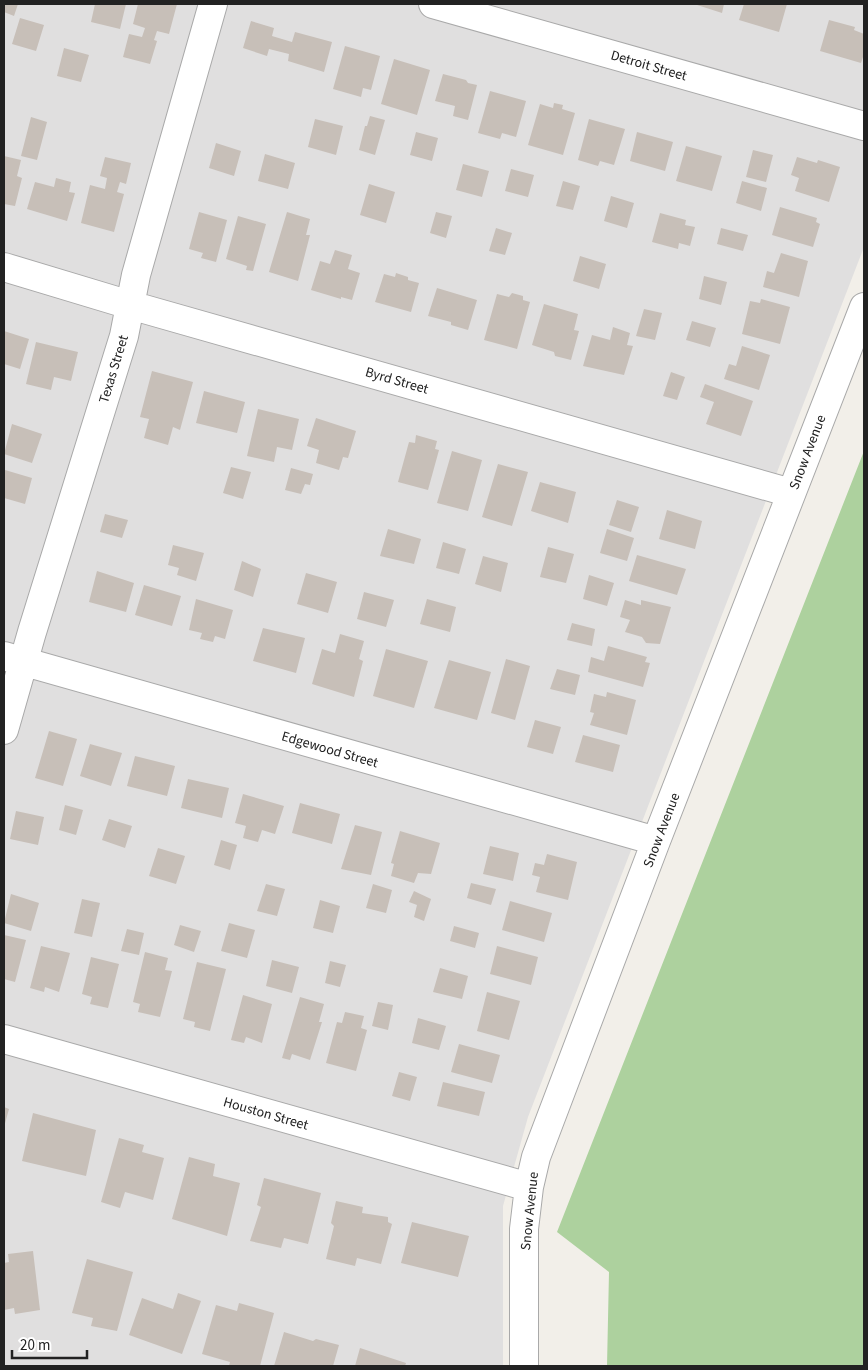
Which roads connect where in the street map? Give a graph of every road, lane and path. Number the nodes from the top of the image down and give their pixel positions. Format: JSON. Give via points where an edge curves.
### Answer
{"nodes":[{"id":1,"x":213,"y":4,"type":"edge"},
{"id":2,"x":433,"y":4,"type":"edge"},
{"id":3,"x":864,"y":126,"type":"edge"},
{"id":4,"x":4,"y":267,"type":"edge"},
{"id":5,"x":130,"y":304,"type":"junction"},
{"id":6,"x":864,"y":307,"type":"edge"},
{"id":7,"x":791,"y":493,"type":"junction"},
{"id":8,"x":14,"y":659,"type":"edge"},
{"id":9,"x":4,"y":730,"type":"edge"},
{"id":10,"x":656,"y":841,"type":"junction"},
{"id":11,"x":4,"y":1039,"type":"edge"},
{"id":12,"x":529,"y":1187,"type":"junction"},
{"id":13,"x":524,"y":1366,"type":"edge"}],
"edges":[{"from":1,"to":5,"type":"street","name":"Texas Street"},
{"from":2,"to":3,"type":"street","name":"Detroit Street"},
{"from":4,"to":5,"type":"street","name":"Byrd Street"},
{"from":5,"to":7,"type":"street","name":"Byrd Street"},
{"from":5,"to":8,"type":"street","name":"Texas Street","via":[[124,336]]},
{"from":6,"to":7,"type":"street","name":"Snow Avenue"},
{"from":7,"to":10,"type":"street","name":"Snow Avenue"},
{"from":8,"to":9,"type":"street","name":"Texas Street"},
{"from":8,"to":10,"type":"street","name":"Edgewood Street"},
{"from":10,"to":12,"type":"street","name":"Snow Avenue","via":[[536,1157]]},
{"from":11,"to":12,"type":"street","name":"Houston Street"},
{"from":12,"to":13,"type":"street","name":"Snow Avenue","via":[[524,1229]]}]}
